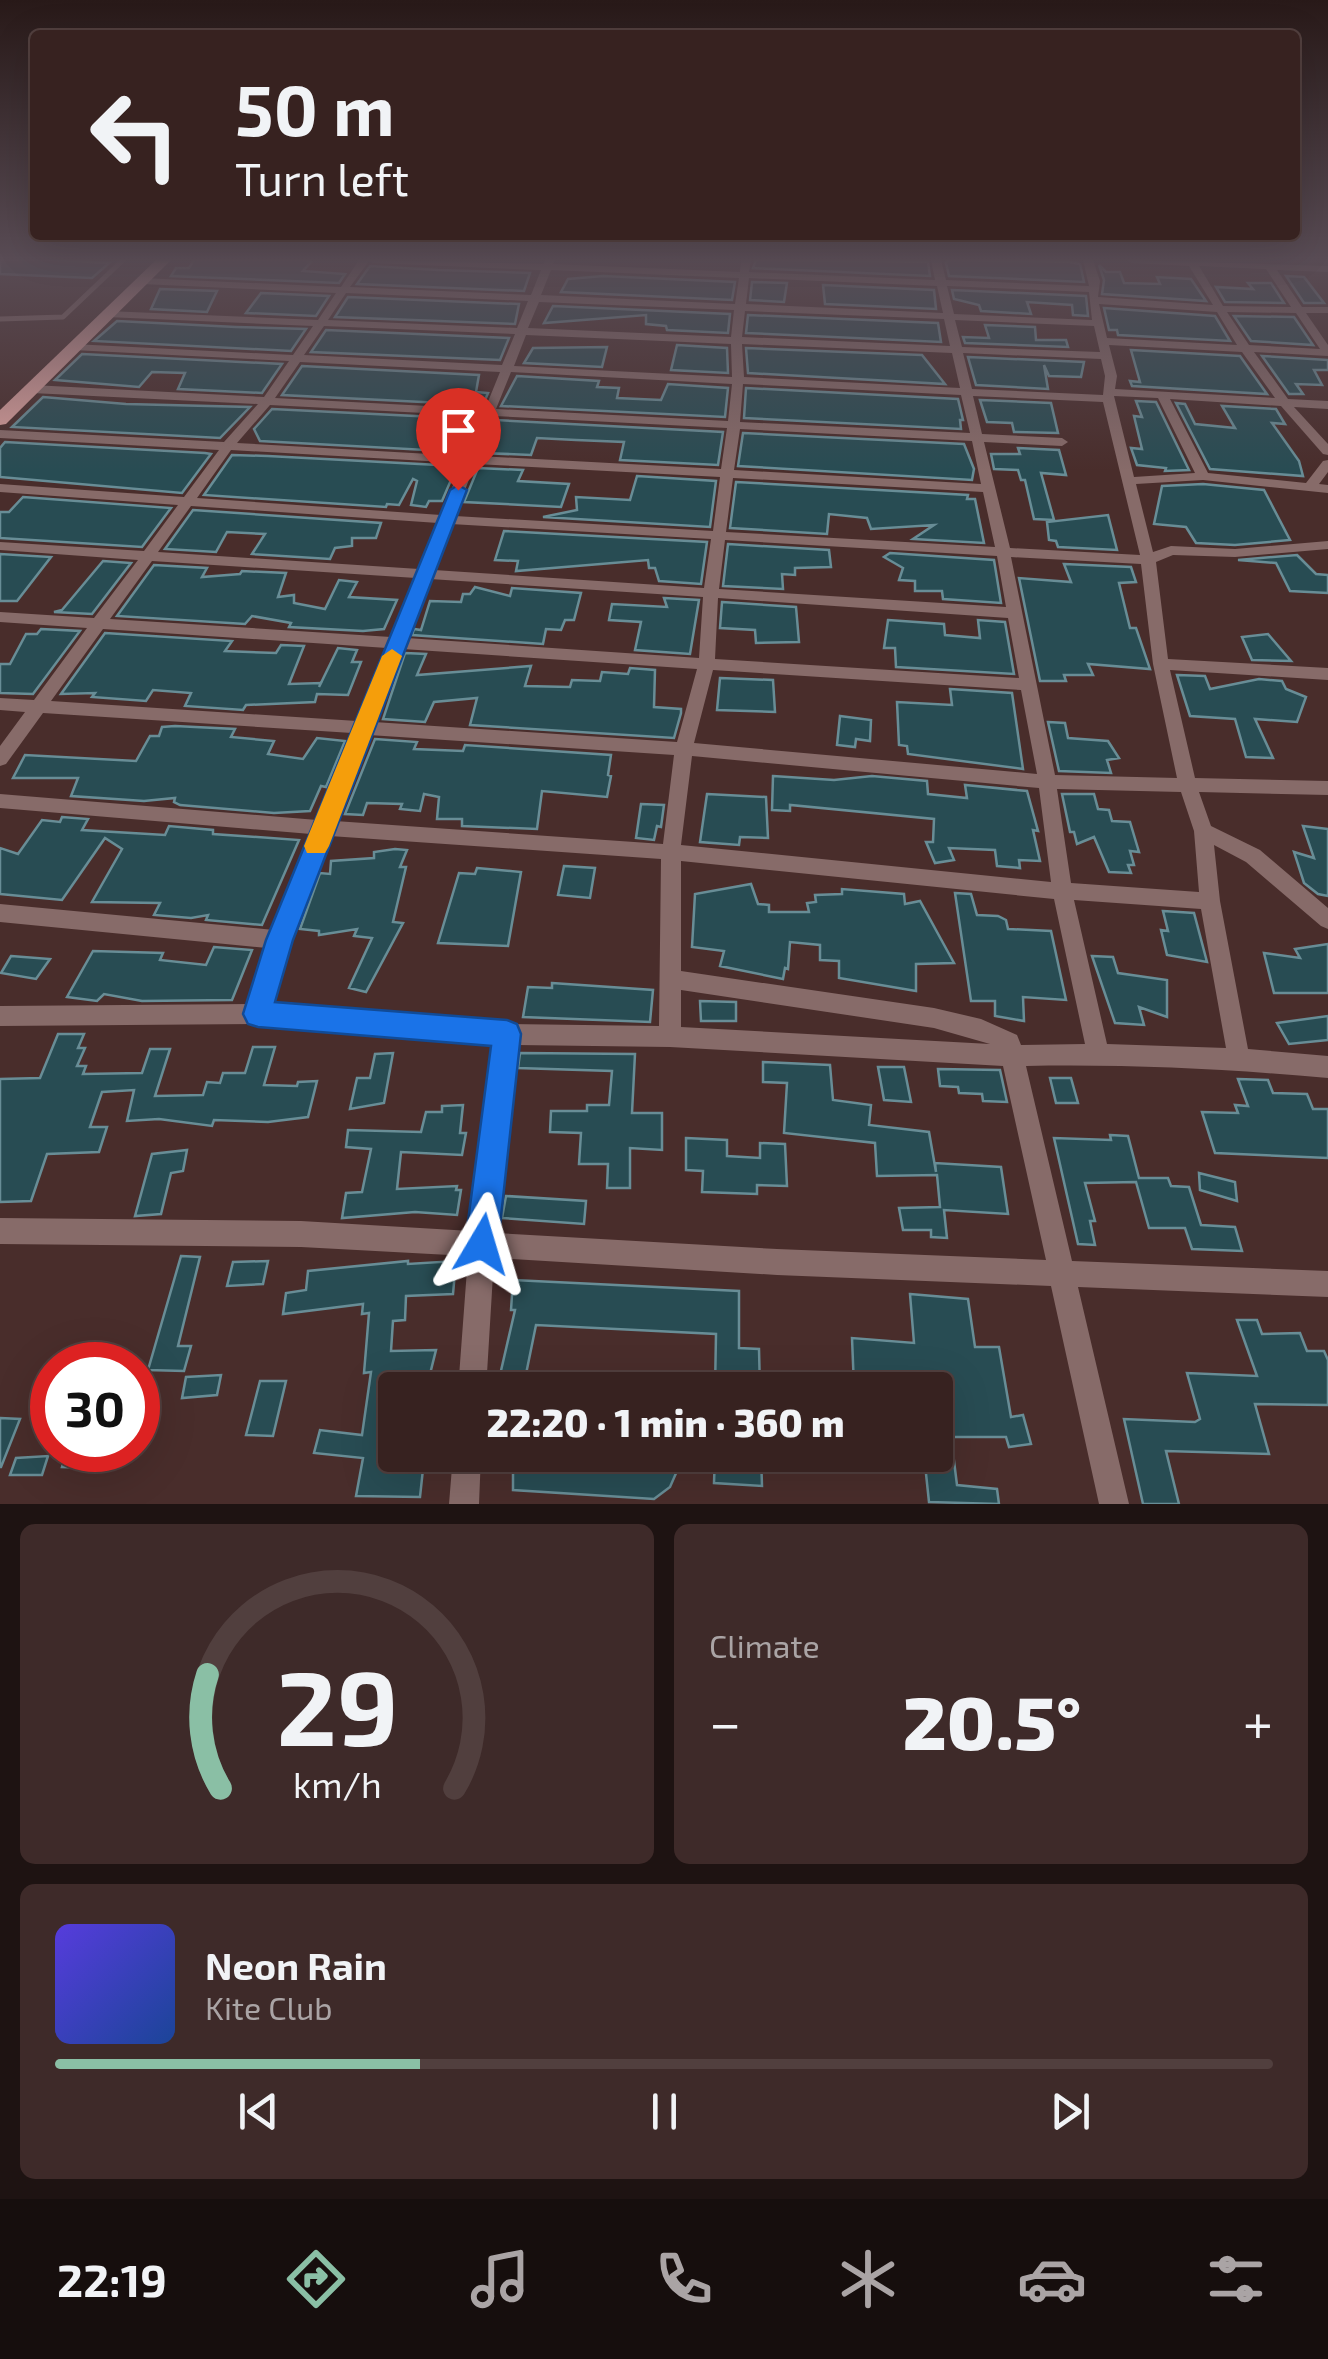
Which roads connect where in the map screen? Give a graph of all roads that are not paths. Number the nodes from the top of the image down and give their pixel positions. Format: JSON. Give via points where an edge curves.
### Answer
{"nodes":[{"id":1,"x":77,"y":330,"type":"edge"},
{"id":2,"x":91,"y":330,"type":"edge"},
{"id":3,"x":316,"y":330,"type":"edge"},
{"id":4,"x":477,"y":330,"type":"edge"},
{"id":5,"x":738,"y":330,"type":"edge"},
{"id":6,"x":955,"y":330,"type":"edge"},
{"id":7,"x":1099,"y":330,"type":"edge"},
{"id":8,"x":1234,"y":330,"type":"edge"},
{"id":9,"x":1311,"y":330,"type":"edge"},
{"id":10,"x":523,"y":332,"type":"junction"},
{"id":11,"x":736,"y":340,"type":"junction"},
{"id":12,"x":73,"y":348,"type":"junction"},
{"id":13,"x":1104,"y":349,"type":"junction"},
{"id":14,"x":1249,"y":350,"type":"junction"},
{"id":15,"x":960,"y":352,"type":"junction"},
{"id":16,"x":1328,"y":353,"type":"edge"},
{"id":17,"x":296,"y":359,"type":"junction"},
{"id":18,"x":506,"y":368,"type":"junction"},
{"id":19,"x":738,"y":379,"type":"junction"},
{"id":20,"x":32,"y":389,"type":"junction"},
{"id":21,"x":968,"y":391,"type":"junction"},
{"id":22,"x":1109,"y":395,"type":"junction"},
{"id":23,"x":1162,"y":395,"type":"junction"},
{"id":24,"x":267,"y":401,"type":"junction"},
{"id":25,"x":1284,"y":402,"type":"junction"},
{"id":26,"x":0,"y":404,"type":"edge"},
{"id":27,"x":1328,"y":405,"type":"edge"},
{"id":28,"x":490,"y":411,"type":"junction"},
{"id":29,"x":0,"y":420,"type":"edge"},
{"id":30,"x":734,"y":425,"type":"junction"},
{"id":31,"x":0,"y":434,"type":"edge"},
{"id":32,"x":978,"y":438,"type":"junction"},
{"id":33,"x":1062,"y":442,"type":"dead end"},
{"id":34,"x":1326,"y":444,"type":"edge"},
{"id":35,"x":228,"y":446,"type":"junction"},
{"id":36,"x":470,"y":460,"type":"junction"},
{"id":37,"x":1328,"y":464,"type":"edge"},
{"id":38,"x":725,"y":473,"type":"junction"},
{"id":39,"x":1203,"y":476,"type":"junction"},
{"id":40,"x":1128,"y":481,"type":"junction"},
{"id":41,"x":1311,"y":484,"type":"junction"},
{"id":42,"x":0,"y":488,"type":"edge"},
{"id":43,"x":988,"y":488,"type":"junction"},
{"id":44,"x":1328,"y":489,"type":"edge"},
{"id":45,"x":190,"y":500,"type":"junction"},
{"id":46,"x":446,"y":520,"type":"junction"},
{"id":47,"x":720,"y":534,"type":"junction"},
{"id":48,"x":1328,"y":545,"type":"edge"},
{"id":49,"x":0,"y":546,"type":"edge"},
{"id":50,"x":1003,"y":550,"type":"junction"},
{"id":51,"x":148,"y":555,"type":"junction"},
{"id":52,"x":1148,"y":560,"type":"junction"},
{"id":53,"x":425,"y":573,"type":"junction"},
{"id":54,"x":710,"y":592,"type":"junction"},
{"id":55,"x":1014,"y":613,"type":"junction"},
{"id":56,"x":0,"y":617,"type":"edge"},
{"id":57,"x":99,"y":623,"type":"junction"},
{"id":58,"x":398,"y":642,"type":"junction"},
{"id":59,"x":707,"y":664,"type":"junction"},
{"id":60,"x":1161,"y":664,"type":"junction"},
{"id":61,"x":1328,"y":674,"type":"edge"},
{"id":62,"x":1030,"y":686,"type":"junction"},
{"id":63,"x":0,"y":704,"type":"edge"},
{"id":64,"x":37,"y":707,"type":"junction"},
{"id":65,"x":364,"y":727,"type":"junction"},
{"id":66,"x":684,"y":749,"type":"junction"},
{"id":67,"x":0,"y":758,"type":"edge"},
{"id":68,"x":1046,"y":782,"type":"junction"},
{"id":69,"x":1187,"y":784,"type":"junction"},
{"id":70,"x":1328,"y":788,"type":"edge"},
{"id":71,"x":0,"y":801,"type":"edge"},
{"id":72,"x":324,"y":826,"type":"junction"},
{"id":73,"x":1203,"y":831,"type":"junction"},
{"id":74,"x":671,"y":852,"type":"junction"},
{"id":75,"x":1062,"y":891,"type":"junction"},
{"id":76,"x":1210,"y":901,"type":"junction"},
{"id":77,"x":0,"y":914,"type":"edge"},
{"id":78,"x":1328,"y":920,"type":"edge"},
{"id":79,"x":280,"y":940,"type":"junction"},
{"id":80,"x":669,"y":979,"type":"junction"},
{"id":81,"x":258,"y":1014,"type":"junction"},
{"id":82,"x":0,"y":1016,"type":"edge"},
{"id":83,"x":507,"y":1034,"type":"junction"},
{"id":84,"x":670,"y":1037,"type":"junction"},
{"id":85,"x":1098,"y":1054,"type":"junction"},
{"id":86,"x":1013,"y":1056,"type":"junction"},
{"id":87,"x":1239,"y":1059,"type":"junction"},
{"id":88,"x":1328,"y":1066,"type":"edge"},
{"id":89,"x":0,"y":1232,"type":"edge"},
{"id":90,"x":482,"y":1244,"type":"junction"},
{"id":91,"x":1064,"y":1272,"type":"junction"},
{"id":92,"x":1328,"y":1284,"type":"edge"},
{"id":93,"x":473,"y":1372,"type":"edge"},
{"id":94,"x":466,"y":1472,"type":"edge"},
{"id":95,"x":464,"y":1504,"type":"edge"},
{"id":96,"x":1114,"y":1504,"type":"edge"}],
"edges":[{"from":1,"to":26,"type":"main road"},
{"from":2,"to":12,"type":"main road"},
{"from":3,"to":17,"type":"street"},
{"from":4,"to":10,"type":"street"},
{"from":5,"to":11,"type":"street"},
{"from":6,"to":15,"type":"street"},
{"from":7,"to":13,"type":"street"},
{"from":8,"to":14,"type":"street"},
{"from":9,"to":16,"type":"street"},
{"from":10,"to":11,"type":"street"},
{"from":10,"to":18,"type":"street"},
{"from":11,"to":15,"type":"street"},
{"from":11,"to":19,"type":"street"},
{"from":12,"to":17,"type":"street"},
{"from":12,"to":20,"type":"main road"},
{"from":13,"to":14,"type":"street"},
{"from":13,"to":15,"type":"street"},
{"from":13,"to":22,"type":"street"},
{"from":14,"to":16,"type":"street"},
{"from":14,"to":25,"type":"street"},
{"from":15,"to":21,"type":"street"},
{"from":17,"to":18,"type":"street"},
{"from":17,"to":24,"type":"street"},
{"from":18,"to":19,"type":"street"},
{"from":18,"to":28,"type":"street"},
{"from":19,"to":21,"type":"street"},
{"from":19,"to":30,"type":"street"},
{"from":20,"to":24,"type":"street"},
{"from":20,"to":29,"type":"main road"},
{"from":21,"to":22,"type":"street"},
{"from":21,"to":32,"type":"street"},
{"from":22,"to":23,"type":"street"},
{"from":22,"to":40,"type":"street"},
{"from":23,"to":25,"type":"street"},
{"from":23,"to":39,"type":"street"},
{"from":24,"to":28,"type":"street"},
{"from":24,"to":35,"type":"street"},
{"from":25,"to":27,"type":"street"},
{"from":25,"to":34,"type":"street","via":[[1302,428]]},
{"from":28,"to":30,"type":"street"},
{"from":28,"to":36,"type":"street"},
{"from":30,"to":32,"type":"street"},
{"from":30,"to":38,"type":"street"},
{"from":31,"to":35,"type":"street"},
{"from":32,"to":33,"type":"street"},
{"from":32,"to":43,"type":"street"},
{"from":35,"to":36,"type":"street"},
{"from":35,"to":45,"type":"street"},
{"from":36,"to":38,"type":"street"},
{"from":36,"to":46,"type":"street"},
{"from":37,"to":41,"type":"street"},
{"from":38,"to":43,"type":"street"},
{"from":38,"to":47,"type":"street"},
{"from":39,"to":40,"type":"street"},
{"from":39,"to":41,"type":"street"},
{"from":40,"to":52,"type":"street"},
{"from":41,"to":44,"type":"street"},
{"from":42,"to":45,"type":"street"},
{"from":43,"to":50,"type":"street"},
{"from":45,"to":46,"type":"street"},
{"from":45,"to":51,"type":"street"},
{"from":46,"to":47,"type":"street"},
{"from":46,"to":53,"type":"street"},
{"from":47,"to":50,"type":"street"},
{"from":47,"to":54,"type":"street"},
{"from":48,"to":52,"type":"street","via":[[1235,553],[1171,550]]},
{"from":49,"to":51,"type":"street"},
{"from":50,"to":52,"type":"street"},
{"from":50,"to":55,"type":"street"},
{"from":51,"to":53,"type":"street"},
{"from":51,"to":57,"type":"street"},
{"from":52,"to":60,"type":"street"},
{"from":53,"to":54,"type":"street"},
{"from":53,"to":58,"type":"street"},
{"from":54,"to":55,"type":"street"},
{"from":54,"to":59,"type":"street"},
{"from":55,"to":62,"type":"street"},
{"from":56,"to":57,"type":"street"},
{"from":57,"to":58,"type":"street"},
{"from":57,"to":64,"type":"street"},
{"from":58,"to":59,"type":"street"},
{"from":58,"to":65,"type":"street"},
{"from":59,"to":62,"type":"street"},
{"from":59,"to":66,"type":"street"},
{"from":60,"to":61,"type":"street"},
{"from":60,"to":69,"type":"street"},
{"from":62,"to":68,"type":"street"},
{"from":63,"to":64,"type":"street"},
{"from":64,"to":65,"type":"street"},
{"from":64,"to":67,"type":"street"},
{"from":65,"to":66,"type":"street"},
{"from":65,"to":72,"type":"street"},
{"from":66,"to":68,"type":"street"},
{"from":66,"to":74,"type":"street"},
{"from":68,"to":69,"type":"street"},
{"from":68,"to":75,"type":"street"},
{"from":69,"to":70,"type":"street"},
{"from":69,"to":73,"type":"street"},
{"from":71,"to":72,"type":"street"},
{"from":72,"to":74,"type":"street"},
{"from":72,"to":79,"type":"street"},
{"from":73,"to":76,"type":"street"},
{"from":73,"to":78,"type":"street","via":[[1253,856]]},
{"from":74,"to":75,"type":"street"},
{"from":74,"to":80,"type":"street"},
{"from":75,"to":76,"type":"street"},
{"from":75,"to":85,"type":"street"},
{"from":76,"to":87,"type":"street"},
{"from":77,"to":79,"type":"street"},
{"from":79,"to":81,"type":"street"},
{"from":80,"to":84,"type":"street"},
{"from":80,"to":86,"type":"street","via":[[950,1022],[1009,1042]]},
{"from":81,"to":82,"type":"street"},
{"from":81,"to":83,"type":"street"},
{"from":83,"to":84,"type":"street"},
{"from":83,"to":90,"type":"street"},
{"from":84,"to":86,"type":"street"},
{"from":85,"to":86,"type":"street"},
{"from":85,"to":87,"type":"street"},
{"from":86,"to":91,"type":"street"},
{"from":87,"to":88,"type":"street"},
{"from":89,"to":90,"type":"street","via":[[300,1234]]},
{"from":90,"to":91,"type":"street"},
{"from":90,"to":93,"type":"street"},
{"from":91,"to":92,"type":"street"},
{"from":91,"to":96,"type":"street"},
{"from":94,"to":95,"type":"street"}]}
